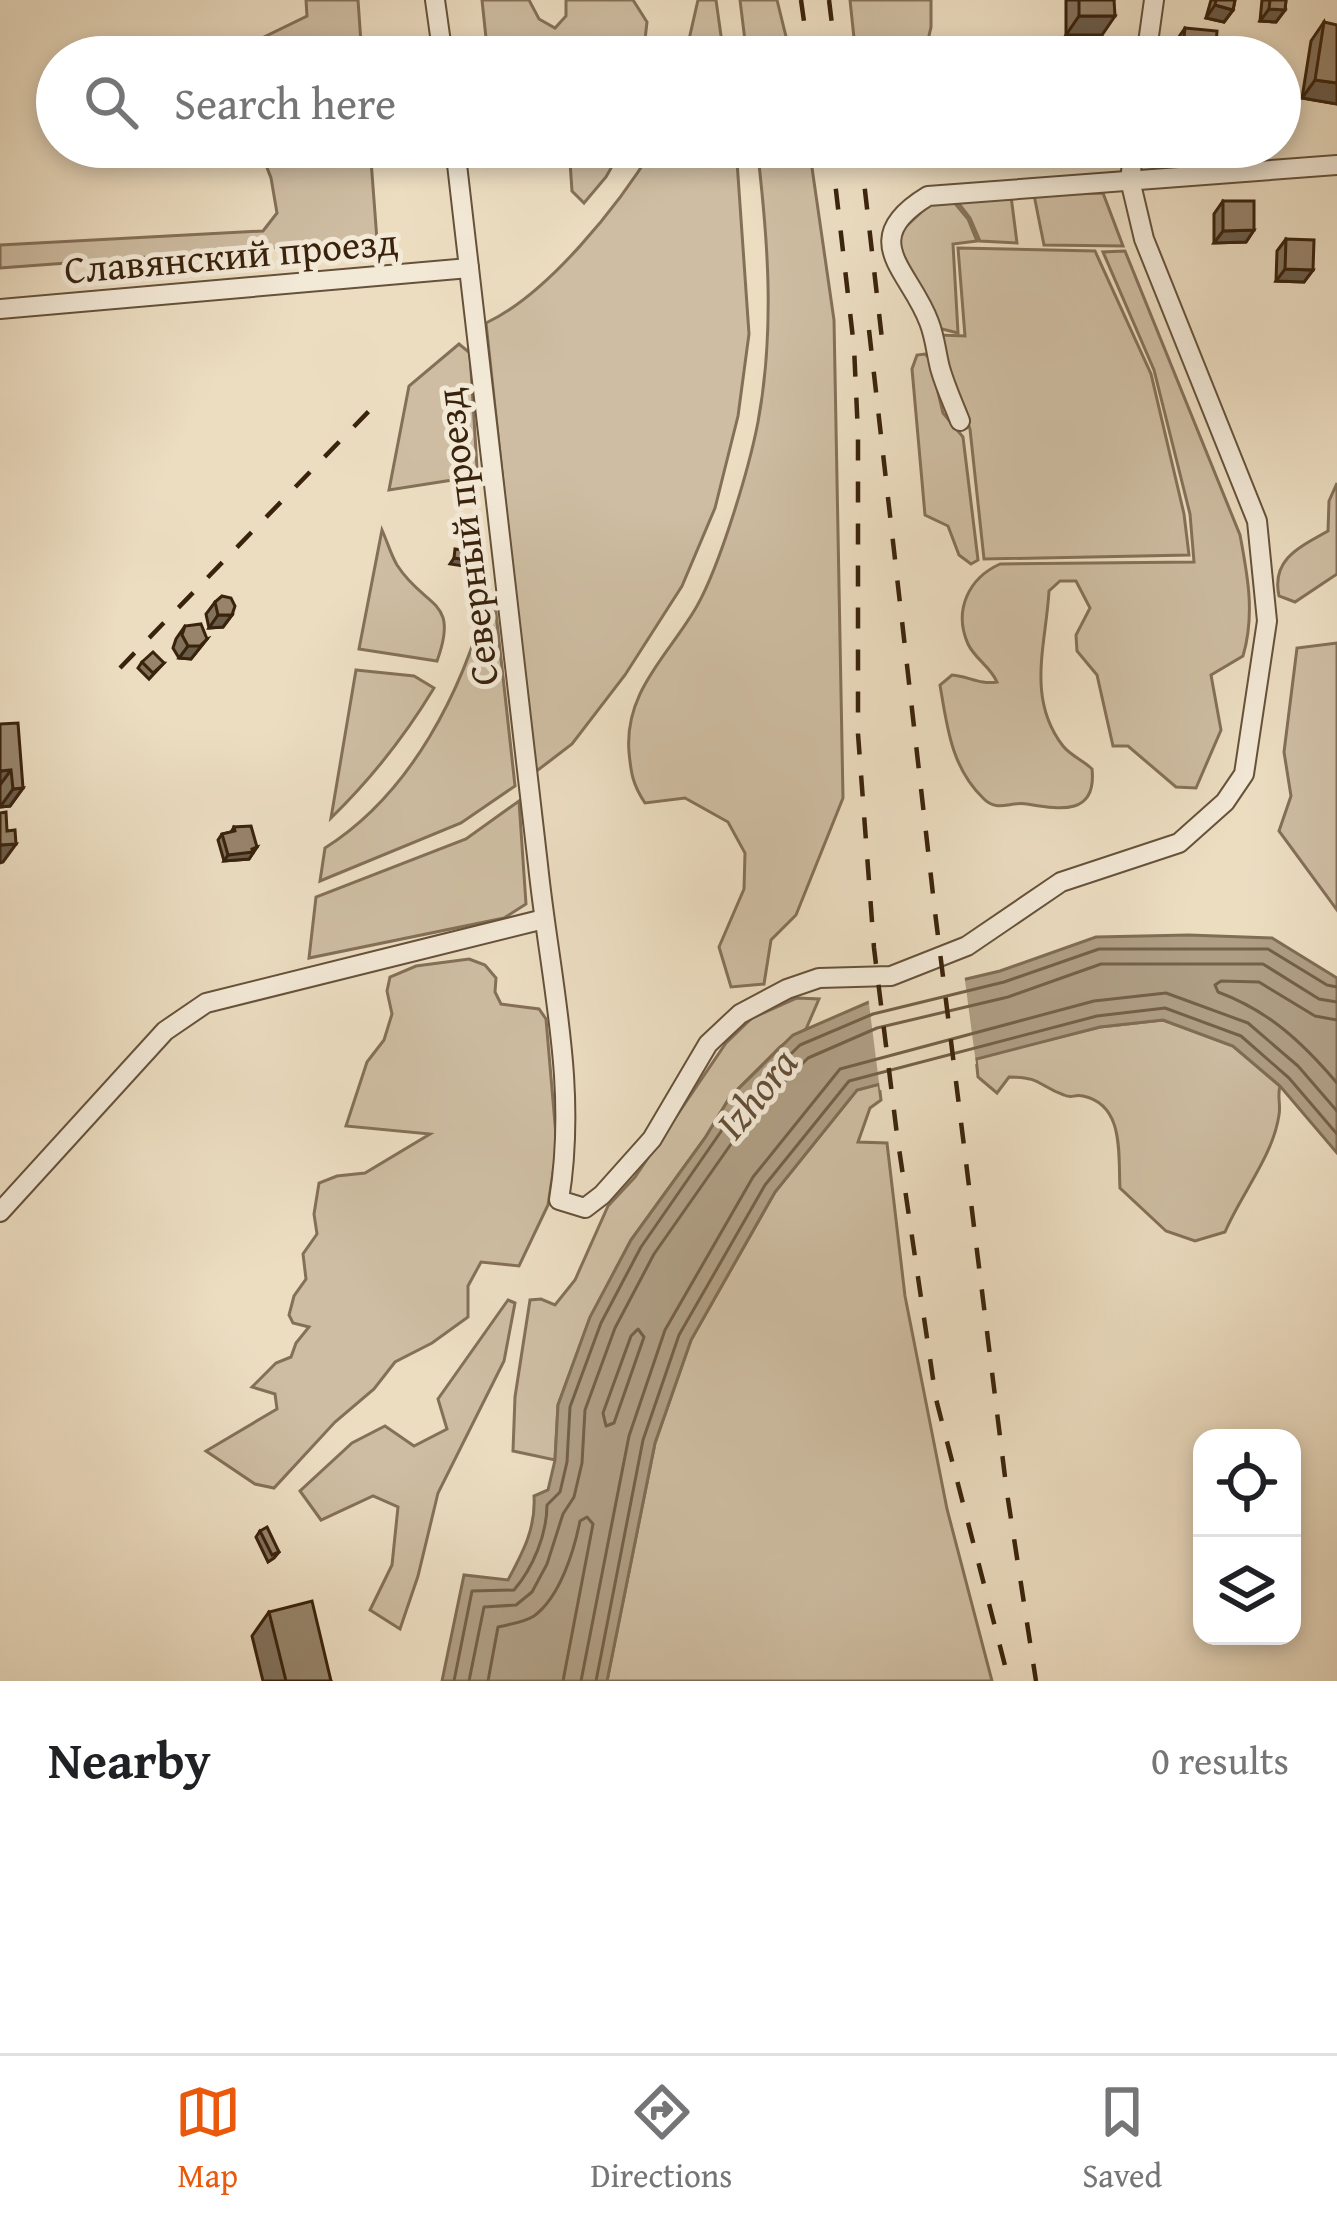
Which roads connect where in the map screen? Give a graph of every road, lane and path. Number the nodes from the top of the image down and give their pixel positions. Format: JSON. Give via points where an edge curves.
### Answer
{"nodes":[{"id":1,"x":435,"y":0,"type":"edge"},
{"id":2,"x":1154,"y":0,"type":"edge"},
{"id":3,"x":440,"y":36,"type":"edge"},
{"id":4,"x":1149,"y":36,"type":"edge"},
{"id":5,"x":1337,"y":165,"type":"edge"},
{"id":6,"x":457,"y":168,"type":"edge"},
{"id":7,"x":1131,"y":168,"type":"edge"},
{"id":8,"x":1296,"y":168,"type":"edge"},
{"id":9,"x":1301,"y":168,"type":"edge"},
{"id":10,"x":1130,"y":180,"type":"junction"},
{"id":11,"x":469,"y":268,"type":"junction"},
{"id":12,"x":0,"y":309,"type":"edge"},
{"id":13,"x":960,"y":421,"type":"dead end"},
{"id":14,"x":544,"y":919,"type":"junction"},
{"id":15,"x":0,"y":1212,"type":"edge"}],
"edges":[{"from":1,"to":3,"type":"street"},
{"from":2,"to":4,"type":"street"},
{"from":5,"to":9,"type":"street"},
{"from":6,"to":11,"type":"street","name":"Северный проезд"},
{"from":7,"to":10,"type":"street"},
{"from":8,"to":10,"type":"street"},
{"from":10,"to":13,"type":"street","via":[[928,196],[906,209],[892,245],[928,317]]},
{"from":10,"to":14,"type":"street","name":"Северный проезд","via":[[1144,239],[1257,520],[1267,621],[1244,774],[1226,802],[1179,843],[1061,882],[967,946],[891,976],[819,978],[740,1014],[708,1044],[652,1139],[585,1208],[559,1200],[568,1084]]},
{"from":11,"to":12,"type":"street","name":"Славянский проезд"},
{"from":11,"to":14,"type":"street","name":"Северный проезд"},
{"from":14,"to":15,"type":"street","via":[[206,1004],[165,1031]]}]}
